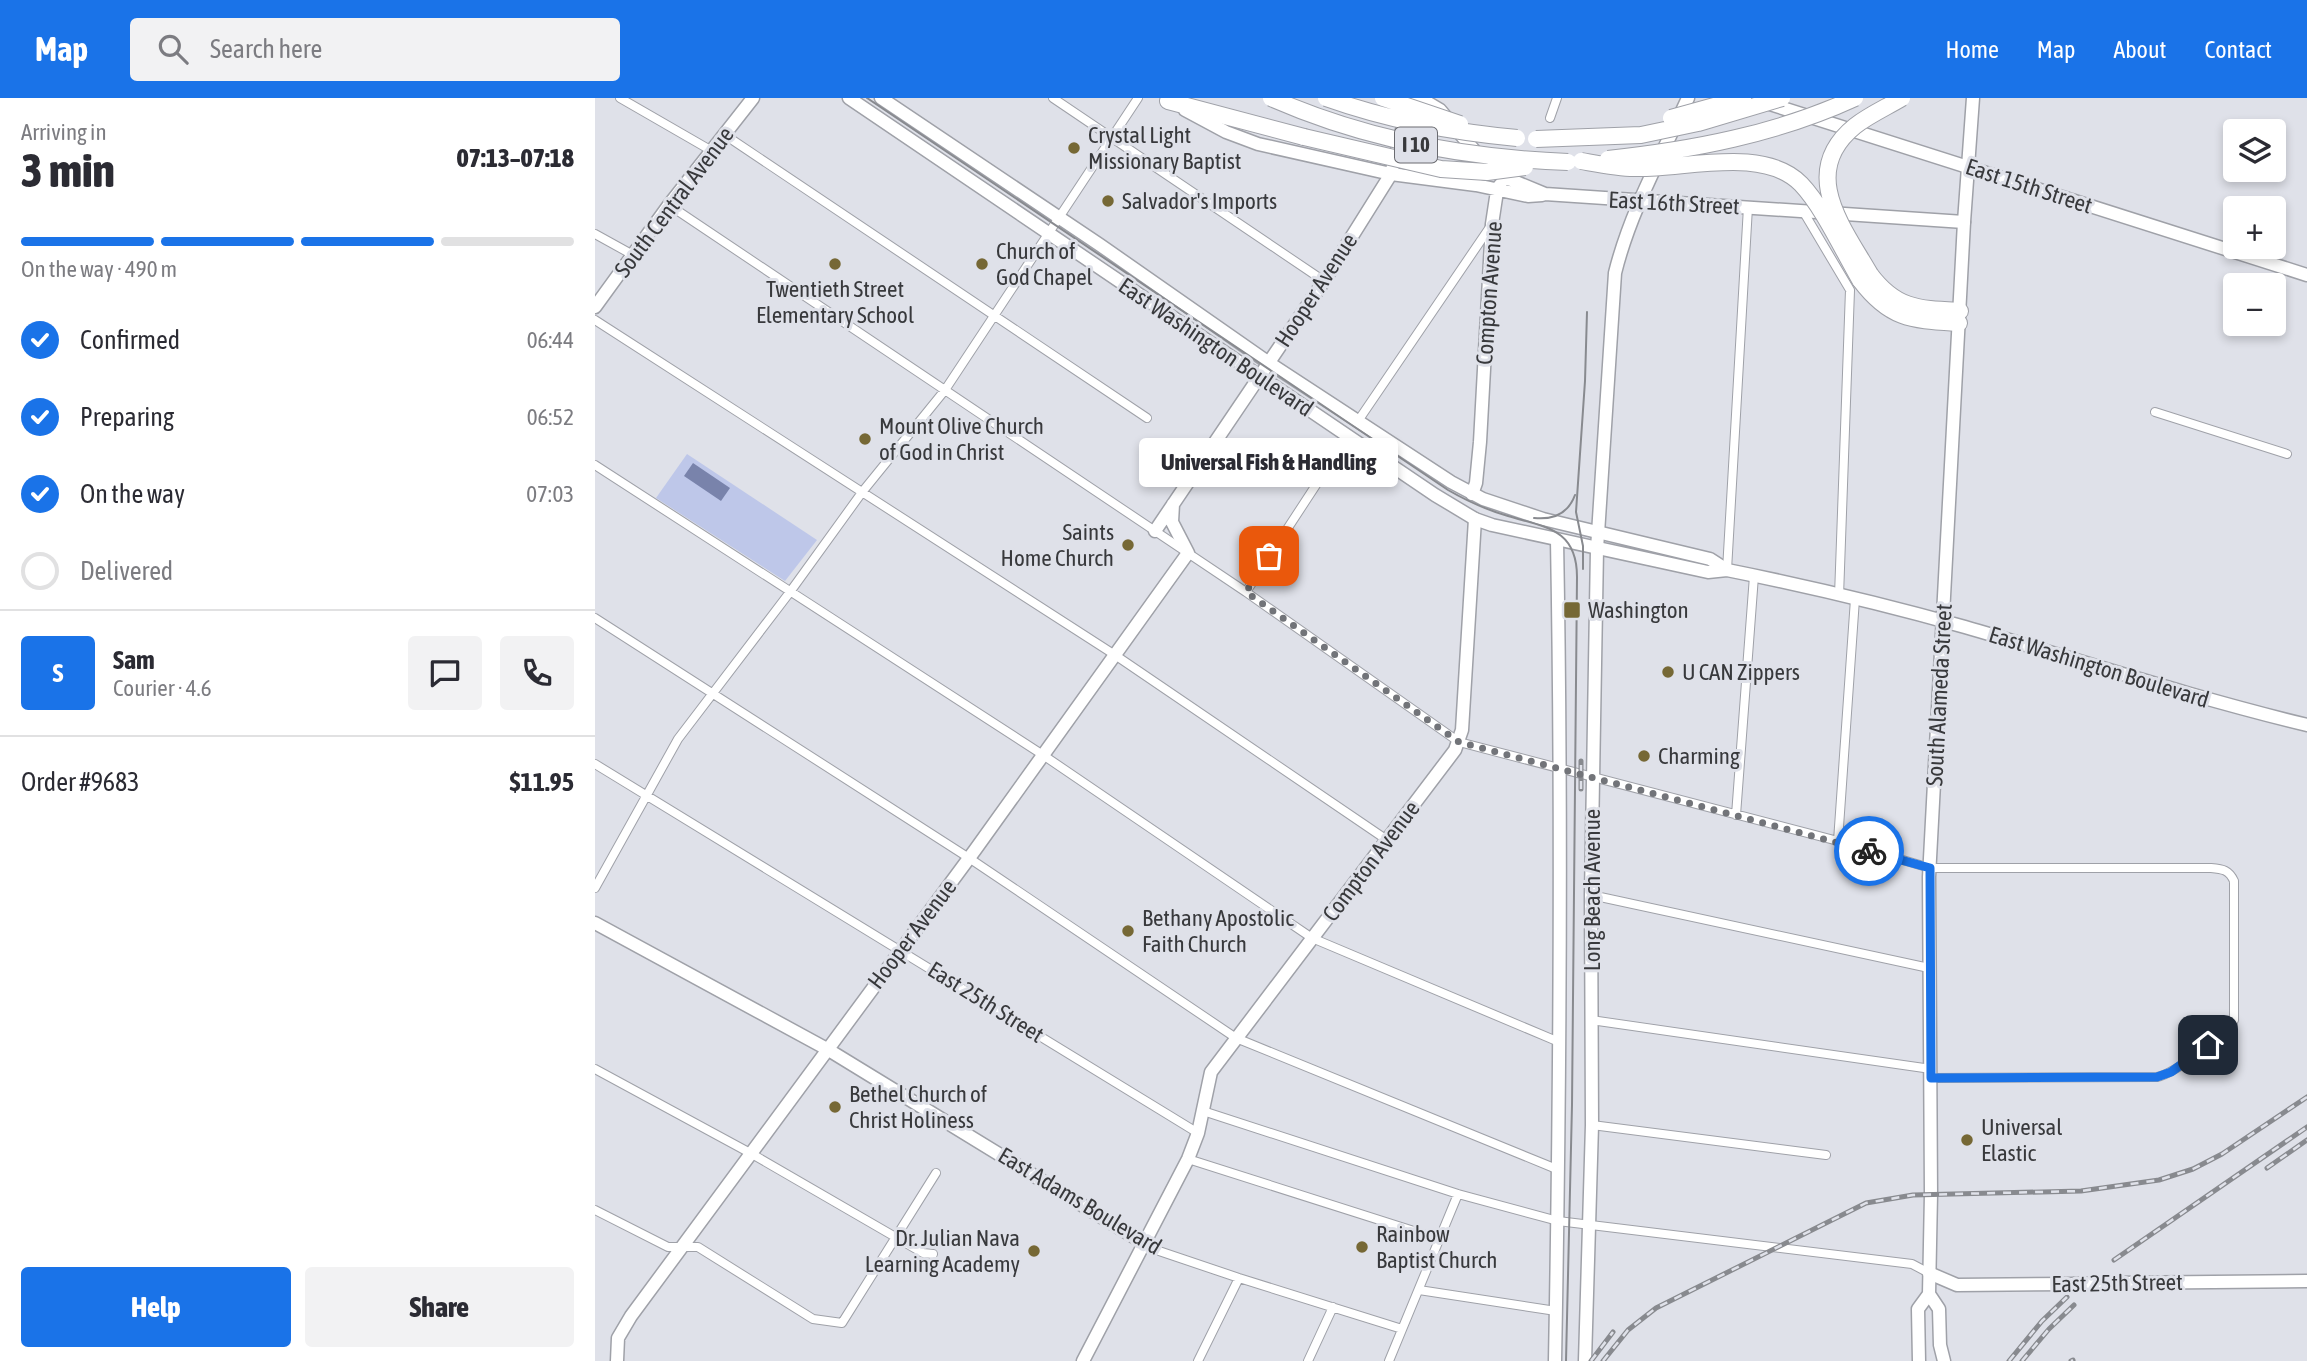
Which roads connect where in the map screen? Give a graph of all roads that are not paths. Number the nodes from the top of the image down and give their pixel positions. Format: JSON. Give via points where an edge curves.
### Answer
{"nodes":[{"id":1,"x":620,"y":98,"type":"edge"},
{"id":2,"x":753,"y":98,"type":"edge"},
{"id":3,"x":849,"y":98,"type":"edge"},
{"id":4,"x":881,"y":98,"type":"edge"},
{"id":5,"x":1053,"y":98,"type":"edge"},
{"id":6,"x":1138,"y":98,"type":"edge"},
{"id":7,"x":1271,"y":98,"type":"edge"},
{"id":8,"x":1326,"y":98,"type":"edge"},
{"id":9,"x":1383,"y":98,"type":"edge"},
{"id":10,"x":1410,"y":98,"type":"edge"},
{"id":11,"x":1420,"y":98,"type":"edge"},
{"id":12,"x":1556,"y":98,"type":"edge"},
{"id":13,"x":1688,"y":98,"type":"edge"},
{"id":14,"x":1743,"y":98,"type":"edge"},
{"id":15,"x":1751,"y":98,"type":"edge"},
{"id":16,"x":1782,"y":98,"type":"edge"},
{"id":17,"x":1855,"y":98,"type":"edge"},
{"id":18,"x":1902,"y":98,"type":"edge"},
{"id":19,"x":1973,"y":98,"type":"edge"},
{"id":20,"x":1165,"y":100,"type":"edge"},
{"id":21,"x":1550,"y":118,"type":"dead end"},
{"id":22,"x":725,"y":135,"type":"junction"},
{"id":23,"x":1112,"y":137,"type":"junction"},
{"id":24,"x":1517,"y":138,"type":"junction"},
{"id":25,"x":1536,"y":139,"type":"junction"},
{"id":26,"x":712,"y":151,"type":"junction"},
{"id":27,"x":1574,"y":162,"type":"junction"},
{"id":28,"x":1968,"y":167,"type":"junction"},
{"id":29,"x":1391,"y":174,"type":"junction"},
{"id":30,"x":1504,"y":177,"type":"junction"},
{"id":31,"x":1497,"y":191,"type":"junction"},
{"id":32,"x":1545,"y":194,"type":"junction"},
{"id":33,"x":1640,"y":202,"type":"junction"},
{"id":34,"x":669,"y":205,"type":"junction"},
{"id":35,"x":1748,"y":207,"type":"junction"},
{"id":36,"x":1803,"y":211,"type":"junction"},
{"id":37,"x":1059,"y":218,"type":"junction"},
{"id":38,"x":1964,"y":222,"type":"junction"},
{"id":39,"x":1492,"y":224,"type":"junction"},
{"id":40,"x":1050,"y":233,"type":"junction"},
{"id":41,"x":595,"y":234,"type":"edge"},
{"id":42,"x":633,"y":255,"type":"junction"},
{"id":43,"x":2307,"y":275,"type":"edge"},
{"id":44,"x":1865,"y":277,"type":"junction"},
{"id":45,"x":1324,"y":281,"type":"junction"},
{"id":46,"x":595,"y":307,"type":"edge"},
{"id":47,"x":995,"y":317,"type":"junction"},
{"id":48,"x":1959,"y":317,"type":"junction"},
{"id":49,"x":595,"y":320,"type":"edge"},
{"id":50,"x":1269,"y":363,"type":"junction"},
{"id":51,"x":1260,"y":376,"type":"junction"},
{"id":52,"x":945,"y":390,"type":"junction"},
{"id":53,"x":2155,"y":412,"type":"dead end"},
{"id":54,"x":1147,"y":418,"type":"dead end"},
{"id":55,"x":1358,"y":421,"type":"junction"},
{"id":56,"x":1348,"y":436,"type":"junction"},
{"id":57,"x":2287,"y":454,"type":"dead end"},
{"id":58,"x":595,"y":465,"type":"edge"},
{"id":59,"x":863,"y":491,"type":"junction"},
{"id":60,"x":1472,"y":494,"type":"junction"},
{"id":61,"x":1173,"y":505,"type":"junction"},
{"id":62,"x":1475,"y":519,"type":"junction"},
{"id":63,"x":1582,"y":528,"type":"junction"},
{"id":64,"x":1155,"y":531,"type":"junction"},
{"id":65,"x":1599,"y":533,"type":"junction"},
{"id":66,"x":1557,"y":546,"type":"junction"},
{"id":67,"x":1597,"y":549,"type":"junction"},
{"id":68,"x":1188,"y":553,"type":"junction"},
{"id":69,"x":1727,"y":570,"type":"junction"},
{"id":70,"x":1754,"y":576,"type":"junction"},
{"id":71,"x":790,"y":592,"type":"junction"},
{"id":72,"x":1246,"y":592,"type":"junction"},
{"id":73,"x":1839,"y":596,"type":"junction"},
{"id":74,"x":1855,"y":599,"type":"junction"},
{"id":75,"x":595,"y":618,"type":"edge"},
{"id":76,"x":1944,"y":621,"type":"junction"},
{"id":77,"x":1115,"y":655,"type":"junction"},
{"id":78,"x":712,"y":694,"type":"junction"},
{"id":79,"x":2307,"y":725,"type":"edge"},
{"id":80,"x":1459,"y":742,"type":"junction"},
{"id":81,"x":1043,"y":755,"type":"junction"},
{"id":82,"x":595,"y":764,"type":"edge"},
{"id":83,"x":1559,"y":769,"type":"junction"},
{"id":84,"x":1593,"y":778,"type":"junction"},
{"id":85,"x":646,"y":793,"type":"junction"},
{"id":86,"x":1737,"y":815,"type":"junction"},
{"id":87,"x":1387,"y":840,"type":"junction"},
{"id":88,"x":1838,"y":841,"type":"junction"},
{"id":89,"x":969,"y":858,"type":"junction"},
{"id":90,"x":1930,"y":868,"type":"junction"},
{"id":91,"x":595,"y":888,"type":"edge"},
{"id":92,"x":1591,"y":895,"type":"junction"},
{"id":93,"x":595,"y":923,"type":"edge"},
{"id":94,"x":1311,"y":938,"type":"junction"},
{"id":95,"x":900,"y":949,"type":"junction"},
{"id":96,"x":1929,"y":968,"type":"junction"},
{"id":97,"x":1591,"y":1020,"type":"junction"},
{"id":98,"x":1236,"y":1038,"type":"junction"},
{"id":99,"x":1559,"y":1042,"type":"junction"},
{"id":100,"x":827,"y":1049,"type":"junction"},
{"id":101,"x":595,"y":1069,"type":"edge"},
{"id":102,"x":1931,"y":1074,"type":"junction"},
{"id":103,"x":1203,"y":1111,"type":"junction"},
{"id":104,"x":1592,"y":1125,"type":"junction"},
{"id":105,"x":1198,"y":1133,"type":"junction"},
{"id":106,"x":752,"y":1154,"type":"junction"},
{"id":107,"x":1826,"y":1155,"type":"dead end"},
{"id":108,"x":1188,"y":1160,"type":"junction"},
{"id":109,"x":1559,"y":1170,"type":"junction"},
{"id":110,"x":936,"y":1173,"type":"dead end"},
{"id":111,"x":1458,"y":1194,"type":"junction"},
{"id":112,"x":595,"y":1210,"type":"edge"},
{"id":113,"x":1558,"y":1221,"type":"junction"},
{"id":114,"x":1590,"y":1225,"type":"junction"},
{"id":115,"x":896,"y":1237,"type":"junction"},
{"id":116,"x":1439,"y":1239,"type":"junction"},
{"id":117,"x":1144,"y":1243,"type":"junction"},
{"id":118,"x":683,"y":1247,"type":"junction"},
{"id":119,"x":933,"y":1254,"type":"dead end"},
{"id":120,"x":1929,"y":1273,"type":"junction"},
{"id":121,"x":1240,"y":1278,"type":"junction"},
{"id":122,"x":2307,"y":1281,"type":"edge"},
{"id":123,"x":1419,"y":1290,"type":"junction"},
{"id":124,"x":1929,"y":1294,"type":"junction"},
{"id":125,"x":1333,"y":1307,"type":"junction"},
{"id":126,"x":1556,"y":1311,"type":"junction"},
{"id":127,"x":1402,"y":1329,"type":"junction"},
{"id":128,"x":1940,"y":1346,"type":"junction"},
{"id":129,"x":617,"y":1361,"type":"edge"},
{"id":130,"x":1083,"y":1361,"type":"edge"},
{"id":131,"x":1198,"y":1361,"type":"edge"},
{"id":132,"x":1308,"y":1361,"type":"edge"},
{"id":133,"x":1389,"y":1361,"type":"edge"},
{"id":134,"x":1555,"y":1361,"type":"edge"},
{"id":135,"x":1585,"y":1361,"type":"edge"},
{"id":136,"x":1919,"y":1361,"type":"edge"},
{"id":137,"x":1938,"y":1361,"type":"edge"},
{"id":138,"x":1944,"y":1361,"type":"edge"}],
"edges":[{"from":1,"to":26,"type":"street"},
{"from":2,"to":22,"type":"main road","name":"South Central Avenue"},
{"from":3,"to":40,"type":"main road","name":"East Washington Boulevard"},
{"from":4,"to":37,"type":"main road","name":"East Washington Boulevard"},
{"from":5,"to":23,"type":"street"},
{"from":6,"to":23,"type":"street"},
{"from":7,"to":27,"type":"highway","number":"I 10","bridge":true,"via":[[1402,143],[1511,160]]},
{"from":8,"to":24,"type":"highway","number":"I 10","bridge":true,"via":[[1411,123]]},
{"from":9,"to":24,"type":"highway","bridge":true},
{"from":10,"to":29,"type":"main road","name":"Hooper Avenue"},
{"from":11,"to":30,"type":"main road","name":"East 16th Street","via":[[1440,110],[1487,165]]},
{"from":12,"to":21,"type":"street"},
{"from":13,"to":33,"type":"main road","name":"Long Beach Avenue"},
{"from":14,"to":25,"type":"highway","bridge":true,"via":[[1645,125]]},
{"from":15,"to":28,"type":"main road","name":"East 15th Street"},
{"from":16,"to":25,"type":"highway","number":"I 10","bridge":true,"via":[[1641,135]]},
{"from":17,"to":27,"type":"highway","number":"I 10","bridge":true,"via":[[1771,129],[1709,145]]},
{"from":18,"to":44,"type":"highway","bridge":true,"via":[[1856,125],[1843,138],[1829,168],[1833,210]]},
{"from":19,"to":28,"type":"main road","name":"South Alameda Street"},
{"from":20,"to":27,"type":"highway","bridge":true,"via":[[1411,164],[1459,172]]},
{"from":20,"to":29,"type":"main road","via":[[1258,144]]},
{"from":22,"to":26,"type":"main road","name":"South Central Avenue"},
{"from":22,"to":47,"type":"street"},
{"from":23,"to":37,"type":"street"},
{"from":23,"to":45,"type":"street"},
{"from":24,"to":25,"type":"highway","number":"I 10","bridge":true},
{"from":26,"to":34,"type":"main road","name":"South Central Avenue"},
{"from":27,"to":44,"type":"highway","bridge":true,"via":[[1634,168],[1769,165],[1800,183]]},
{"from":28,"to":38,"type":"main road","name":"South Alameda Street"},
{"from":28,"to":43,"type":"main road","name":"East 15th Street"},
{"from":29,"to":31,"type":"main road"},
{"from":29,"to":45,"type":"main road","name":"Hooper Avenue"},
{"from":30,"to":31,"type":"main road","name":"Compton Avenue"},
{"from":30,"to":32,"type":"main road","name":"East 16th Street"},
{"from":31,"to":32,"type":"main road"},
{"from":31,"to":39,"type":"main road","name":"Compton Avenue"},
{"from":32,"to":33,"type":"main road","name":"East 16th Street"},
{"from":33,"to":35,"type":"main road","name":"East 16th Street"},
{"from":33,"to":65,"type":"main road","name":"Long Beach Avenue","via":[[1615,273]]},
{"from":34,"to":42,"type":"main road","name":"South Central Avenue"},
{"from":34,"to":52,"type":"street"},
{"from":35,"to":36,"type":"main road","name":"East 16th Street"},
{"from":35,"to":69,"type":"street"},
{"from":36,"to":38,"type":"main road","name":"East 16th Street"},
{"from":36,"to":73,"type":"street","via":[[1850,290]]},
{"from":37,"to":40,"type":"street"},
{"from":37,"to":50,"type":"main road","name":"East Washington Boulevard"},
{"from":38,"to":48,"type":"main road","name":"South Alameda Street"},
{"from":39,"to":55,"type":"street"},
{"from":39,"to":60,"type":"main road","name":"Compton Avenue","via":[[1480,442]]},
{"from":40,"to":47,"type":"street"},
{"from":40,"to":51,"type":"main road","name":"East Washington Boulevard"},
{"from":41,"to":42,"type":"street"},
{"from":42,"to":46,"type":"main road","name":"South Central Avenue"},
{"from":44,"to":48,"type":"highway","via":[[1905,305]]},
{"from":45,"to":50,"type":"main road","name":"Hooper Avenue"},
{"from":47,"to":52,"type":"street"},
{"from":47,"to":54,"type":"street"},
{"from":48,"to":76,"type":"main road","name":"South Alameda Street"},
{"from":49,"to":59,"type":"street"},
{"from":50,"to":51,"type":"main road","name":"Hooper Avenue"},
{"from":50,"to":55,"type":"main road","name":"East Washington Boulevard"},
{"from":51,"to":56,"type":"main road","name":"East Washington Boulevard"},
{"from":51,"to":61,"type":"main road","name":"Hooper Avenue"},
{"from":52,"to":59,"type":"street"},
{"from":52,"to":64,"type":"street"},
{"from":53,"to":57,"type":"street"},
{"from":55,"to":60,"type":"main road","name":"East Washington Boulevard"},
{"from":56,"to":62,"type":"main road","name":"East Washington Boulevard"},
{"from":56,"to":72,"type":"street"},
{"from":58,"to":71,"type":"street"},
{"from":59,"to":71,"type":"street"},
{"from":59,"to":77,"type":"street"},
{"from":60,"to":63,"type":"main road","name":"East Washington Boulevard"},
{"from":61,"to":64,"type":"main road","name":"Hooper Avenue"},
{"from":61,"to":68,"type":"main road","via":[[1172,522]]},
{"from":62,"to":66,"type":"main road","name":"East Washington Boulevard"},
{"from":62,"to":80,"type":"main road","name":"Compton Avenue"},
{"from":63,"to":65,"type":"main road","name":"East Washington Boulevard"},
{"from":63,"to":66,"type":"main road","via":[[1563,530]]},
{"from":64,"to":68,"type":"street"},
{"from":65,"to":67,"type":"main road","name":"Long Beach Avenue"},
{"from":65,"to":69,"type":"main road","name":"East Washington Boulevard","via":[[1710,559]]},
{"from":66,"to":67,"type":"main road","name":"East Washington Boulevard"},
{"from":66,"to":83,"type":"main road","name":"Long Beach Avenue"},
{"from":67,"to":69,"type":"main road","name":"East Washington Boulevard","via":[[1708,572]]},
{"from":67,"to":84,"type":"main road","name":"Long Beach Avenue"},
{"from":68,"to":72,"type":"street"},
{"from":68,"to":77,"type":"main road","name":"Hooper Avenue"},
{"from":69,"to":70,"type":"main road","name":"East Washington Boulevard"},
{"from":70,"to":73,"type":"main road","name":"East Washington Boulevard"},
{"from":70,"to":86,"type":"street"},
{"from":71,"to":78,"type":"street"},
{"from":71,"to":81,"type":"street"},
{"from":72,"to":80,"type":"street"},
{"from":73,"to":74,"type":"main road","name":"East Washington Boulevard"},
{"from":74,"to":76,"type":"main road","name":"East Washington Boulevard"},
{"from":74,"to":88,"type":"street"},
{"from":75,"to":78,"type":"street"},
{"from":76,"to":79,"type":"main road","name":"East Washington Boulevard","via":[[2172,690]]},
{"from":76,"to":90,"type":"main road","name":"South Alameda Street"},
{"from":77,"to":81,"type":"main road","name":"Hooper Avenue"},
{"from":77,"to":87,"type":"street"},
{"from":78,"to":85,"type":"street"},
{"from":78,"to":89,"type":"street"},
{"from":80,"to":83,"type":"street"},
{"from":80,"to":87,"type":"main road","name":"Compton Avenue"},
{"from":81,"to":89,"type":"main road","name":"Hooper Avenue"},
{"from":81,"to":94,"type":"street"},
{"from":82,"to":85,"type":"street","name":"East 25th Street"},
{"from":83,"to":84,"type":"street"},
{"from":83,"to":99,"type":"main road","name":"Long Beach Avenue"},
{"from":84,"to":86,"type":"street"},
{"from":84,"to":92,"type":"main road","name":"Long Beach Avenue"},
{"from":85,"to":91,"type":"street"},
{"from":85,"to":95,"type":"street","name":"East 25th Street"},
{"from":86,"to":88,"type":"street"},
{"from":87,"to":94,"type":"main road","name":"Compton Avenue"},
{"from":88,"to":90,"type":"street"},
{"from":89,"to":95,"type":"main road","name":"Hooper Avenue"},
{"from":89,"to":98,"type":"street"},
{"from":90,"to":96,"type":"main road","name":"South Alameda Street"},
{"from":90,"to":102,"type":"street","via":[[2223,869],[2234,881],[2235,943],[2231,1027],[2164,1076]]},
{"from":92,"to":96,"type":"street"},
{"from":92,"to":97,"type":"main road","name":"Long Beach Avenue"},
{"from":93,"to":100,"type":"main road","name":"East Adams Boulevard"},
{"from":94,"to":98,"type":"main road","name":"Compton Avenue"},
{"from":94,"to":99,"type":"street"},
{"from":95,"to":100,"type":"main road","name":"Hooper Avenue"},
{"from":95,"to":105,"type":"street","name":"East 25th Street"},
{"from":96,"to":102,"type":"main road","name":"South Alameda Street"},
{"from":97,"to":102,"type":"street"},
{"from":97,"to":104,"type":"main road","name":"Long Beach Avenue"},
{"from":98,"to":103,"type":"main road","name":"Compton Avenue","via":[[1211,1072]]},
{"from":98,"to":109,"type":"street"},
{"from":99,"to":109,"type":"main road","name":"Long Beach Avenue"},
{"from":100,"to":106,"type":"main road","name":"Hooper Avenue"},
{"from":100,"to":117,"type":"main road","name":"East Adams Boulevard"},
{"from":101,"to":106,"type":"street"},
{"from":102,"to":120,"type":"main road","name":"South Alameda Street"},
{"from":103,"to":105,"type":"main road","name":"Compton Avenue"},
{"from":103,"to":111,"type":"street"},
{"from":104,"to":107,"type":"street"},
{"from":104,"to":114,"type":"main road","name":"Long Beach Avenue"},
{"from":105,"to":108,"type":"main road","name":"Compton Avenue"},
{"from":106,"to":115,"type":"street"},
{"from":106,"to":118,"type":"main road","name":"Hooper Avenue"},
{"from":108,"to":116,"type":"street"},
{"from":108,"to":117,"type":"main road","name":"Compton Avenue"},
{"from":109,"to":113,"type":"main road","name":"Long Beach Avenue"},
{"from":110,"to":115,"type":"street"},
{"from":111,"to":113,"type":"street"},
{"from":111,"to":116,"type":"street"},
{"from":112,"to":118,"type":"street","via":[[668,1247]]},
{"from":113,"to":114,"type":"street"},
{"from":113,"to":126,"type":"main road","name":"Long Beach Avenue"},
{"from":114,"to":120,"type":"street","via":[[1912,1264]]},
{"from":114,"to":135,"type":"main road","name":"Long Beach Avenue"},
{"from":115,"to":118,"type":"street","via":[[842,1323],[813,1319],[698,1247]]},
{"from":115,"to":119,"type":"street"},
{"from":116,"to":123,"type":"street"},
{"from":117,"to":121,"type":"street","name":"East Adams Boulevard"},
{"from":117,"to":130,"type":"main road","name":"Compton Avenue"},
{"from":118,"to":129,"type":"main road","name":"Hooper Avenue","via":[[621,1331]]},
{"from":120,"to":122,"type":"main road","name":"East 25th Street","bridge":true,"via":[[1957,1285]]},
{"from":120,"to":124,"type":"main road","name":"South Alameda Street"},
{"from":121,"to":125,"type":"street","name":"East Adams Boulevard"},
{"from":121,"to":131,"type":"street"},
{"from":123,"to":126,"type":"street"},
{"from":123,"to":127,"type":"street"},
{"from":124,"to":128,"type":"main road","name":"South Alameda Street","via":[[1939,1309]]},
{"from":124,"to":136,"type":"main road","name":"South Alameda Street","via":[[1918,1310]]},
{"from":125,"to":127,"type":"street","name":"East Adams Boulevard"},
{"from":125,"to":132,"type":"street"},
{"from":126,"to":134,"type":"main road","name":"Long Beach Avenue"},
{"from":127,"to":133,"type":"street"},
{"from":128,"to":137,"type":"main road"},
{"from":128,"to":138,"type":"main road","name":"South Alameda Street"}]}
